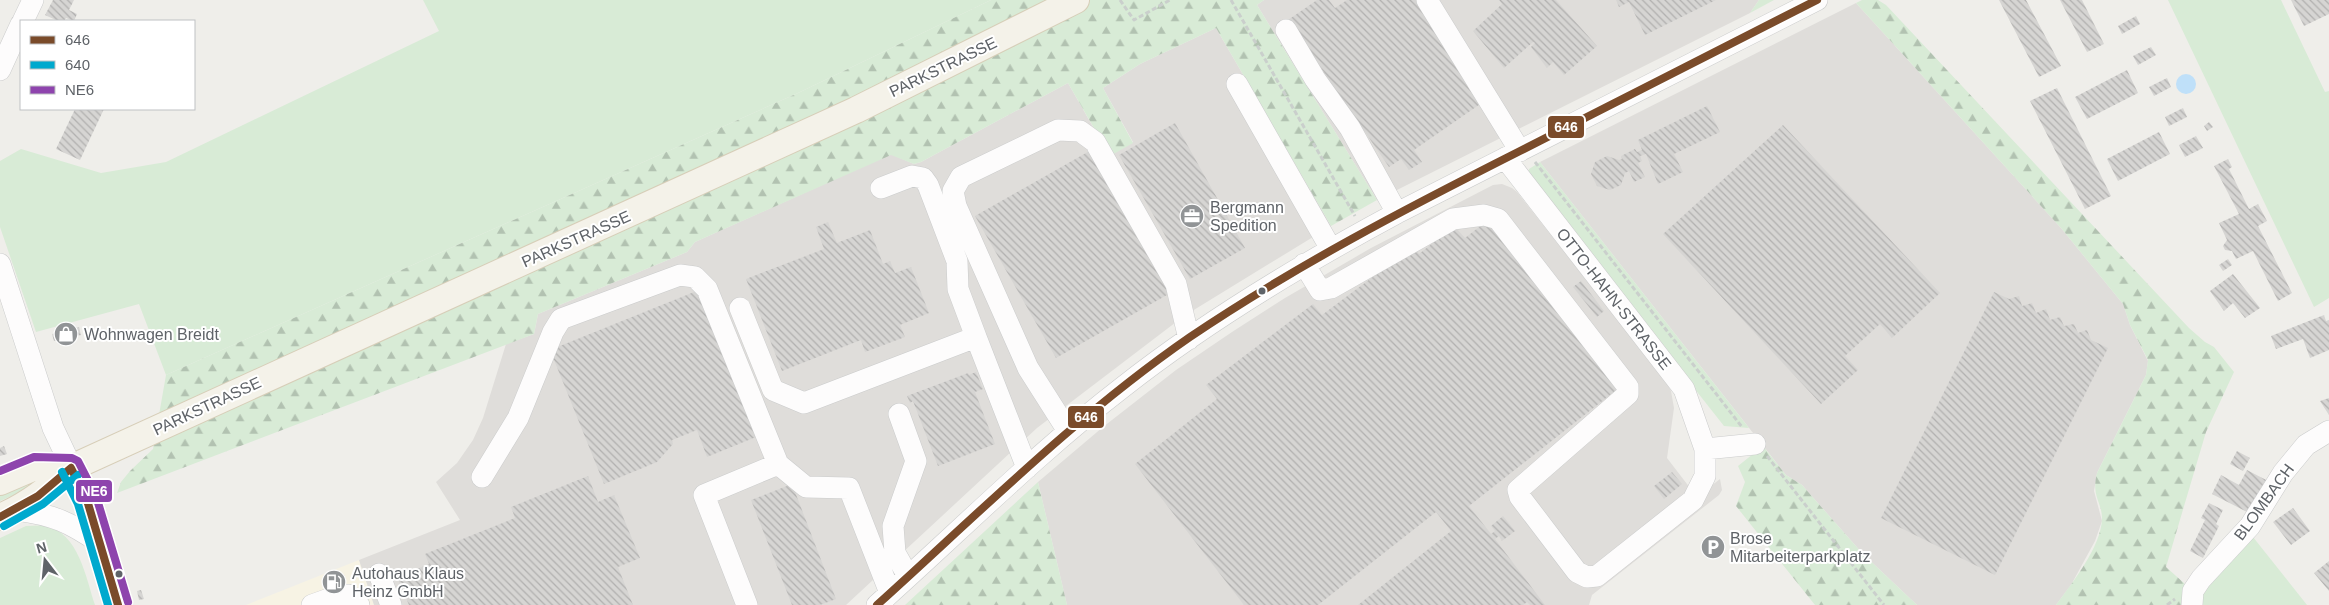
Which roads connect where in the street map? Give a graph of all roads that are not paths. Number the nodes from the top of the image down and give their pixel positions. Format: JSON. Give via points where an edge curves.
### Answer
{"nodes":[{"id":1,"x":33,"y":0,"type":"edge"},
{"id":2,"x":1076,"y":0,"type":"edge"},
{"id":3,"x":1426,"y":0,"type":"edge"},
{"id":4,"x":1817,"y":0,"type":"edge"},
{"id":5,"x":14,"y":29,"type":"edge"},
{"id":6,"x":1286,"y":30,"type":"dead end"},
{"id":7,"x":0,"y":70,"type":"edge"},
{"id":8,"x":1237,"y":84,"type":"dead end"},
{"id":9,"x":1517,"y":152,"type":"junction"},
{"id":10,"x":881,"y":188,"type":"dead end"},
{"id":11,"x":1397,"y":213,"type":"junction"},
{"id":12,"x":1331,"y":249,"type":"junction"},
{"id":13,"x":0,"y":264,"type":"edge"},
{"id":14,"x":1304,"y":264,"type":"junction"},
{"id":15,"x":740,"y":308,"type":"dead end"},
{"id":16,"x":976,"y":337,"type":"junction"},
{"id":17,"x":1189,"y":339,"type":"junction"},
{"id":18,"x":899,"y":414,"type":"dead end"},
{"id":19,"x":2329,"y":431,"type":"edge"},
{"id":20,"x":1068,"y":432,"type":"junction"},
{"id":21,"x":1755,"y":444,"type":"road end"},
{"id":22,"x":1705,"y":449,"type":"junction"},
{"id":23,"x":778,"y":464,"type":"junction"},
{"id":24,"x":71,"y":468,"type":"junction"},
{"id":25,"x":1027,"y":468,"type":"junction"},
{"id":26,"x":482,"y":477,"type":"dead end"},
{"id":27,"x":0,"y":482,"type":"edge"},
{"id":28,"x":8,"y":514,"type":"edge"},
{"id":29,"x":100,"y":543,"type":"junction"},
{"id":30,"x":379,"y":574,"type":"dead end"},
{"id":31,"x":908,"y":576,"type":"junction"},
{"id":32,"x":884,"y":599,"type":"edge"},
{"id":33,"x":118,"y":605,"type":"edge"},
{"id":34,"x":312,"y":605,"type":"edge"},
{"id":35,"x":359,"y":605,"type":"edge"},
{"id":36,"x":391,"y":605,"type":"edge"},
{"id":37,"x":747,"y":605,"type":"edge"},
{"id":38,"x":2192,"y":605,"type":"edge"}],
"edges":[{"from":1,"to":5,"type":"street"},
{"from":2,"to":24,"type":"main road","name":"PARKSTRASSE","via":[[856,110]]},
{"from":3,"to":9,"type":"street","name":"OTTO-HAHN-STRASSE"},
{"from":4,"to":9,"type":"street"},
{"from":5,"to":7,"type":"street"},
{"from":6,"to":11,"type":"street","via":[[1315,79],[1350,128]]},
{"from":8,"to":12,"type":"street"},
{"from":9,"to":11,"type":"street"},
{"from":9,"to":22,"type":"street","name":"OTTO-HAHN-STRASSE","via":[[1684,389]]},
{"from":10,"to":16,"type":"street","via":[[912,176],[923,178],[928,184],[957,261],[958,289]]},
{"from":11,"to":12,"type":"street"},
{"from":12,"to":14,"type":"street"},
{"from":13,"to":24,"type":"street","via":[[50,419]]},
{"from":14,"to":17,"type":"street"},
{"from":14,"to":22,"type":"street","name":"OTTO-HAHN-STRASSE","via":[[1320,290],[1331,288],[1453,219],[1484,215],[1498,220],[1628,387],[1628,394],[1518,490],[1520,498],[1577,572],[1587,577],[1597,576],[1693,500],[1705,476]]},
{"from":15,"to":16,"type":"street","via":[[773,390],[804,403]]},
{"from":16,"to":25,"type":"street"},
{"from":17,"to":20,"type":"street","via":[[1123,386]]},
{"from":17,"to":20,"type":"street","via":[[1176,284],[1095,142],[1080,131],[1058,130],[961,177],[952,191],[956,206],[1028,368]]},
{"from":18,"to":31,"type":"street","via":[[916,461],[892,526],[895,553]]},
{"from":19,"to":38,"type":"street","name":"BLOMBACH","via":[[2306,445],[2283,473],[2250,526],[2201,579],[2193,591]]},
{"from":20,"to":25,"type":"street"},
{"from":21,"to":22,"type":"street"},
{"from":23,"to":26,"type":"street","via":[[707,289],[695,278],[680,275],[561,319],[518,418]]},
{"from":23,"to":32,"type":"street","via":[[806,487],[849,488]]},
{"from":23,"to":37,"type":"street","via":[[704,495]]},
{"from":24,"to":27,"type":"main road","name":"PARKSTRASSE","via":[[35,467]]},
{"from":24,"to":28,"type":"main road","name":"PARKSTRASSE","via":[[46,491]]},
{"from":24,"to":29,"type":"street","via":[[87,500]]},
{"from":25,"to":31,"type":"street"},
{"from":28,"to":29,"type":"street","via":[[47,514],[71,524]]},
{"from":29,"to":33,"type":"street"},
{"from":30,"to":36,"type":"street"},
{"from":31,"to":32,"type":"street"},
{"from":34,"to":35,"type":"street","via":[[349,595]]}]}
